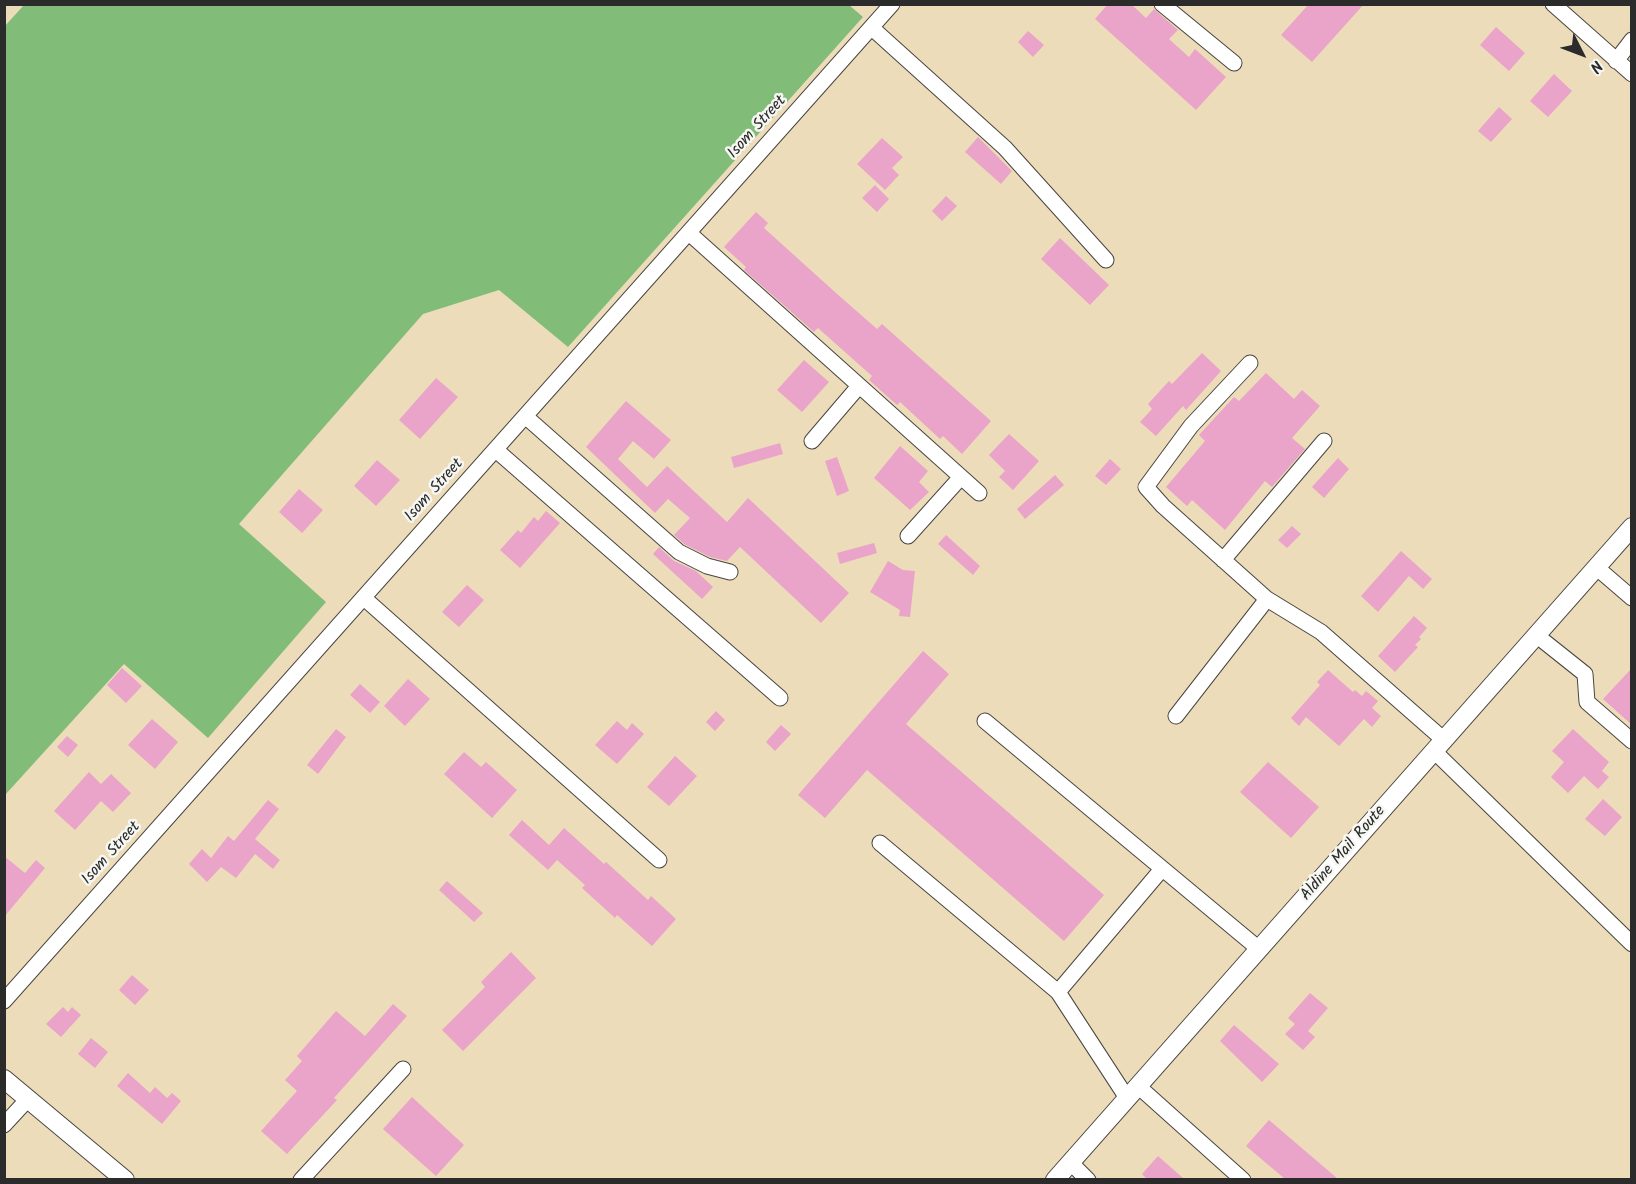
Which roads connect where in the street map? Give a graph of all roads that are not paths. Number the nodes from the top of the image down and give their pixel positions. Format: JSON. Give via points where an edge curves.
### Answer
{"nodes":[{"id":1,"x":892,"y":4,"type":"edge"},
{"id":2,"x":1162,"y":4,"type":"edge"},
{"id":3,"x":1556,"y":5,"type":"edge"},
{"id":4,"x":872,"y":28,"type":"junction"},
{"id":5,"x":1632,"y":40,"type":"edge"},
{"id":6,"x":1616,"y":61,"type":"junction"},
{"id":7,"x":1234,"y":63,"type":"dead end"},
{"id":8,"x":1632,"y":74,"type":"edge"},
{"id":9,"x":689,"y":233,"type":"junction"},
{"id":10,"x":1106,"y":260,"type":"dead end"},
{"id":11,"x":1250,"y":363,"type":"dead end"},
{"id":12,"x":860,"y":386,"type":"junction"},
{"id":13,"x":525,"y":417,"type":"junction"},
{"id":14,"x":812,"y":441,"type":"dead end"},
{"id":15,"x":1324,"y":441,"type":"dead end"},
{"id":16,"x":496,"y":450,"type":"junction"},
{"id":17,"x":961,"y":477,"type":"junction"},
{"id":18,"x":978,"y":493,"type":"dead end"},
{"id":19,"x":1632,"y":527,"type":"edge"},
{"id":20,"x":908,"y":536,"type":"dead end"},
{"id":21,"x":1223,"y":560,"type":"junction"},
{"id":22,"x":1596,"y":567,"type":"junction"},
{"id":23,"x":730,"y":572,"type":"dead end"},
{"id":24,"x":364,"y":598,"type":"junction"},
{"id":25,"x":1632,"y":598,"type":"edge"},
{"id":26,"x":1267,"y":599,"type":"junction"},
{"id":27,"x":1536,"y":635,"type":"junction"},
{"id":28,"x":780,"y":698,"type":"dead end"},
{"id":29,"x":1176,"y":716,"type":"dead end"},
{"id":30,"x":985,"y":721,"type":"dead end"},
{"id":31,"x":1632,"y":741,"type":"edge"},
{"id":32,"x":1439,"y":745,"type":"junction"},
{"id":33,"x":880,"y":843,"type":"dead end"},
{"id":34,"x":659,"y":860,"type":"dead end"},
{"id":35,"x":1162,"y":869,"type":"junction"},
{"id":36,"x":1632,"y":944,"type":"edge"},
{"id":37,"x":1260,"y":949,"type":"junction"},
{"id":38,"x":1058,"y":992,"type":"junction"},
{"id":39,"x":4,"y":1001,"type":"edge"},
{"id":40,"x":403,"y":1069,"type":"dead end"},
{"id":41,"x":4,"y":1079,"type":"edge"},
{"id":42,"x":1132,"y":1092,"type":"junction"},
{"id":43,"x":28,"y":1099,"type":"junction"},
{"id":44,"x":4,"y":1125,"type":"edge"},
{"id":45,"x":1071,"y":1163,"type":"junction"},
{"id":46,"x":125,"y":1179,"type":"edge"},
{"id":47,"x":301,"y":1179,"type":"edge"},
{"id":48,"x":1055,"y":1179,"type":"edge"},
{"id":49,"x":1088,"y":1179,"type":"edge"},
{"id":50,"x":1243,"y":1179,"type":"edge"}],
"edges":[{"from":1,"to":4,"type":"street","name":"Isom Street"},
{"from":2,"to":7,"type":"street"},
{"from":3,"to":6,"type":"street"},
{"from":4,"to":9,"type":"street","name":"Isom Street"},
{"from":4,"to":10,"type":"street","via":[[1005,148]]},
{"from":5,"to":6,"type":"street"},
{"from":6,"to":8,"type":"street"},
{"from":9,"to":12,"type":"street"},
{"from":9,"to":13,"type":"street","name":"Isom Street"},
{"from":11,"to":21,"type":"street","via":[[1191,426],[1146,487]]},
{"from":12,"to":14,"type":"street"},
{"from":12,"to":17,"type":"street"},
{"from":13,"to":16,"type":"street","name":"Isom Street"},
{"from":13,"to":23,"type":"street","via":[[679,552]]},
{"from":15,"to":21,"type":"street"},
{"from":16,"to":24,"type":"street","name":"Isom Street"},
{"from":16,"to":28,"type":"street"},
{"from":17,"to":18,"type":"street"},
{"from":17,"to":20,"type":"street"},
{"from":19,"to":22,"type":"main road","name":"Aldine Mail Route"},
{"from":21,"to":26,"type":"street"},
{"from":22,"to":25,"type":"street"},
{"from":22,"to":27,"type":"main road","name":"Aldine Mail Route"},
{"from":24,"to":34,"type":"street"},
{"from":24,"to":39,"type":"street","name":"Isom Street"},
{"from":26,"to":29,"type":"street"},
{"from":26,"to":32,"type":"street","via":[[1321,632]]},
{"from":27,"to":31,"type":"street","via":[[1585,674],[1587,702]]},
{"from":27,"to":32,"type":"main road","name":"Aldine Mail Route"},
{"from":30,"to":35,"type":"street"},
{"from":32,"to":36,"type":"street"},
{"from":32,"to":37,"type":"main road","name":"Aldine Mail Route"},
{"from":33,"to":38,"type":"street"},
{"from":35,"to":37,"type":"street"},
{"from":35,"to":38,"type":"street"},
{"from":37,"to":42,"type":"main road","name":"Aldine Mail Route"},
{"from":38,"to":42,"type":"street"},
{"from":40,"to":47,"type":"street"},
{"from":41,"to":43,"type":"main road"},
{"from":42,"to":45,"type":"main road","name":"Aldine Mail Route"},
{"from":42,"to":50,"type":"street"},
{"from":43,"to":44,"type":"street"},
{"from":43,"to":46,"type":"main road"},
{"from":45,"to":48,"type":"main road","name":"Aldine Mail Route"},
{"from":45,"to":49,"type":"street"}]}
